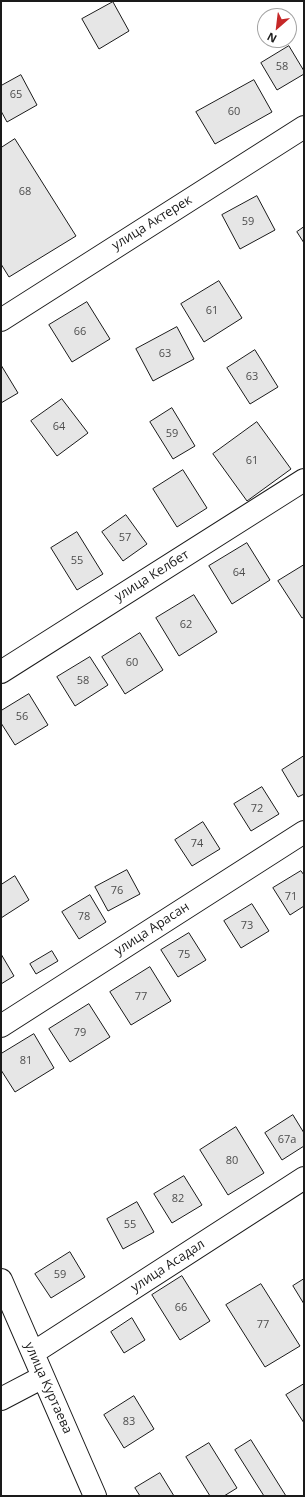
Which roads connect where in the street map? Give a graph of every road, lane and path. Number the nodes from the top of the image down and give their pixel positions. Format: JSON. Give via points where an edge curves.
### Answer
{"nodes":[{"id":1,"x":304,"y":127,"type":"edge"},
{"id":2,"x":1,"y":320,"type":"edge"},
{"id":3,"x":304,"y":480,"type":"edge"},
{"id":4,"x":1,"y":672,"type":"edge"},
{"id":5,"x":304,"y":832,"type":"edge"},
{"id":6,"x":1,"y":1026,"type":"edge"},
{"id":7,"x":304,"y":1178,"type":"edge"},
{"id":8,"x":1,"y":1280,"type":"edge"},
{"id":9,"x":33,"y":1353,"type":"junction"},
{"id":10,"x":43,"y":1377,"type":"junction"},
{"id":11,"x":1,"y":1399,"type":"edge"},
{"id":12,"x":95,"y":1496,"type":"edge"}],
"edges":[{"from":1,"to":2,"type":"street","name":"улица Актерек"},
{"from":3,"to":4,"type":"street","name":"улица Келбет"},
{"from":5,"to":6,"type":"street","name":"улица Арасан"},
{"from":7,"to":9,"type":"street","name":"улица Асадал"},
{"from":8,"to":9,"type":"street","name":"улица Куртаева"},
{"from":9,"to":10,"type":"street","name":"улица Куртаева"},
{"from":10,"to":11,"type":"street"},
{"from":10,"to":12,"type":"street","name":"улица Куртаева"}]}
